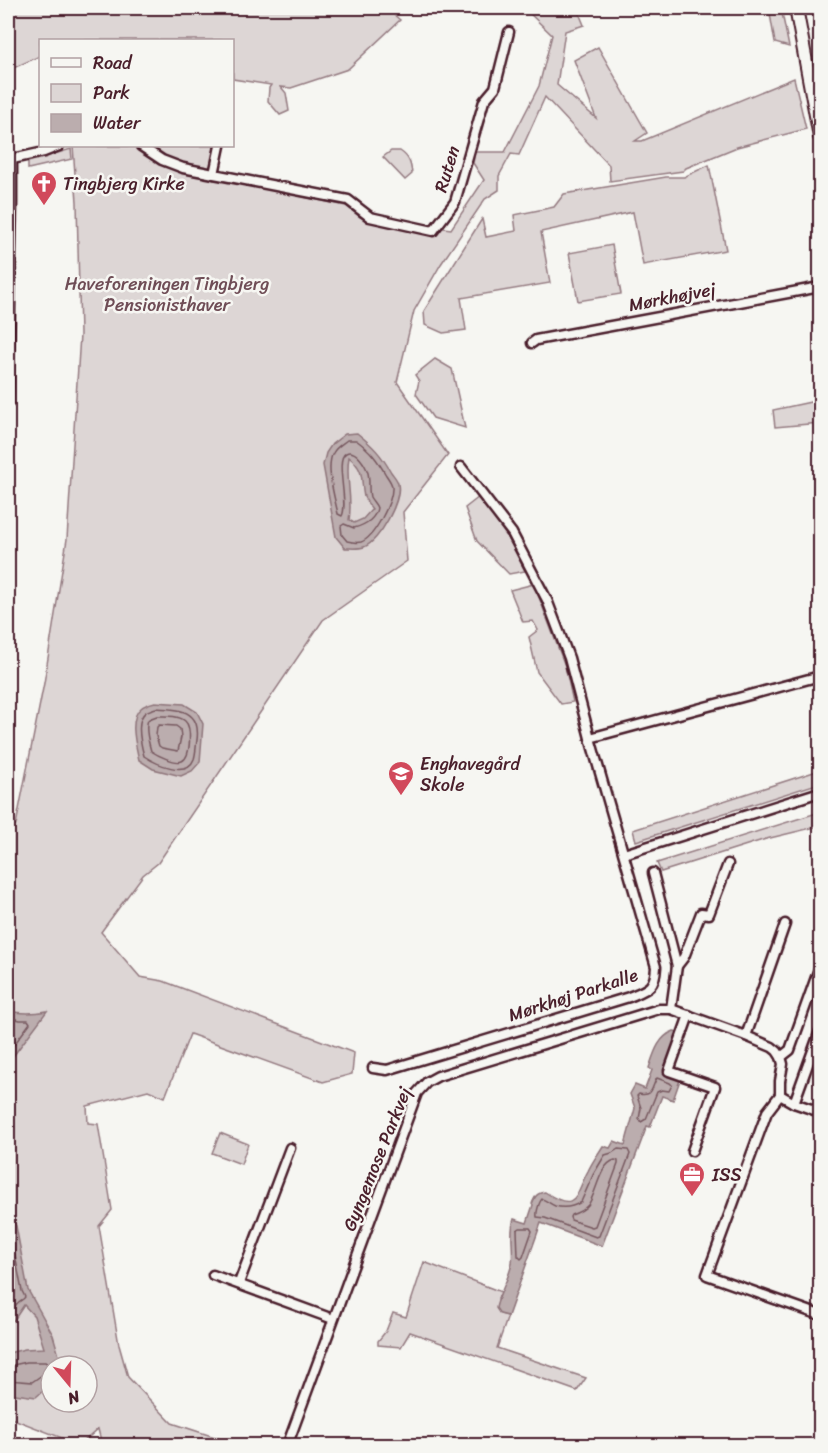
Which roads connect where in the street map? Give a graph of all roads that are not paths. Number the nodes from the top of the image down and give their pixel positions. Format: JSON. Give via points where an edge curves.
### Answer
{"nodes":[{"id":1,"x":796,"y":8,"type":"edge"},
{"id":2,"x":509,"y":32,"type":"dead end"},
{"id":3,"x":816,"y":86,"type":"edge"},
{"id":4,"x":820,"y":137,"type":"edge"},
{"id":5,"x":56,"y":147,"type":"edge"},
{"id":6,"x":142,"y":147,"type":"edge"},
{"id":7,"x":220,"y":147,"type":"edge"},
{"id":8,"x":10,"y":160,"type":"edge"},
{"id":9,"x":214,"y":174,"type":"junction"},
{"id":10,"x":820,"y":287,"type":"edge"},
{"id":11,"x":532,"y":344,"type":"dead end"},
{"id":12,"x":8,"y":403,"type":"edge"},
{"id":13,"x":461,"y":466,"type":"dead end"},
{"id":14,"x":820,"y":676,"type":"edge"},
{"id":15,"x":590,"y":738,"type":"junction"},
{"id":16,"x":820,"y":792,"type":"edge"},
{"id":17,"x":624,"y":854,"type":"junction"},
{"id":18,"x":728,"y":864,"type":"dead end"},
{"id":19,"x":653,"y":873,"type":"dead end"},
{"id":20,"x":785,"y":924,"type":"dead end"},
{"id":21,"x":677,"y":966,"type":"junction"},
{"id":22,"x":820,"y":966,"type":"edge"},
{"id":23,"x":671,"y":1009,"type":"junction"},
{"id":24,"x":689,"y":1015,"type":"junction"},
{"id":25,"x":820,"y":1030,"type":"edge"},
{"id":26,"x":746,"y":1036,"type":"junction"},
{"id":27,"x":781,"y":1057,"type":"junction"},
{"id":28,"x":373,"y":1068,"type":"dead end"},
{"id":29,"x":780,"y":1095,"type":"junction"},
{"id":30,"x":794,"y":1103,"type":"junction"},
{"id":31,"x":820,"y":1112,"type":"edge"},
{"id":32,"x":290,"y":1148,"type":"dead end"},
{"id":33,"x":692,"y":1152,"type":"dead end"},
{"id":34,"x":213,"y":1275,"type":"dead end"},
{"id":35,"x":239,"y":1283,"type":"junction"},
{"id":36,"x":820,"y":1315,"type":"edge"},
{"id":37,"x":333,"y":1319,"type":"junction"},
{"id":38,"x":287,"y":1446,"type":"edge"}],
"edges":[{"from":1,"to":3,"type":"street"},
{"from":2,"to":9,"type":"street","name":"Ruten","via":[[495,88],[484,101],[455,202],[434,231],[370,217],[348,200]]},
{"from":3,"to":4,"type":"street"},
{"from":5,"to":8,"type":"street"},
{"from":6,"to":9,"type":"street","name":"Ruten","via":[[183,168]]},
{"from":7,"to":9,"type":"street"},
{"from":8,"to":12,"type":"street"},
{"from":10,"to":11,"type":"street","name":"Mørkhøjvej","via":[[536,340]]},
{"from":13,"to":15,"type":"street","name":"Mørkhøj Parkalle","via":[[512,533],[547,600],[569,658]]},
{"from":14,"to":15,"type":"street"},
{"from":15,"to":17,"type":"street","name":"Mørkhøj Parkalle"},
{"from":16,"to":17,"type":"street"},
{"from":17,"to":28,"type":"street","name":"Mørkhøj Parkalle","via":[[656,967],[648,989],[387,1070]]},
{"from":18,"to":21,"type":"street","via":[[709,914],[701,913]]},
{"from":19,"to":21,"type":"street"},
{"from":20,"to":26,"type":"street"},
{"from":21,"to":23,"type":"street"},
{"from":22,"to":27,"type":"street","via":[[790,1050]]},
{"from":23,"to":24,"type":"street","name":"Gyngemose Parkvej"},
{"from":23,"to":37,"type":"street","name":"Gyngemose Parkvej","via":[[659,1009],[426,1082],[417,1093]]},
{"from":24,"to":26,"type":"street","name":"Gyngemose Parkvej"},
{"from":24,"to":33,"type":"street","via":[[669,1071],[715,1087]]},
{"from":25,"to":30,"type":"street"},
{"from":26,"to":27,"type":"street","name":"Gyngemose Parkvej","via":[[772,1047]]},
{"from":27,"to":29,"type":"street"},
{"from":29,"to":30,"type":"street"},
{"from":29,"to":36,"type":"street","via":[[766,1112],[707,1275]]},
{"from":30,"to":31,"type":"street"},
{"from":32,"to":35,"type":"street"},
{"from":34,"to":35,"type":"street"},
{"from":35,"to":37,"type":"street"},
{"from":37,"to":38,"type":"street","name":"Gyngemose Parkvej"}]}
